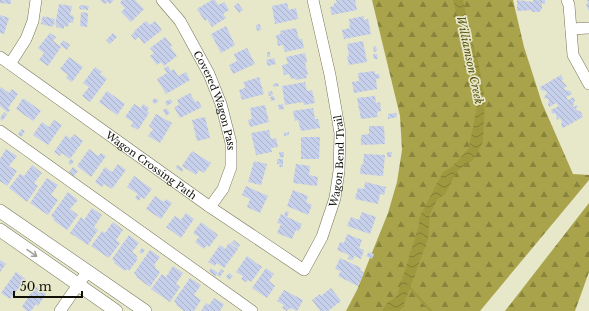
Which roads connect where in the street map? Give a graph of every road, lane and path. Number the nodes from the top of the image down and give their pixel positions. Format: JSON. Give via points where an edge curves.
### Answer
{"nodes":[{"id":1,"x":36,"y":0,"type":"edge"},
{"id":2,"x":162,"y":0,"type":"edge"},
{"id":3,"x":314,"y":0,"type":"edge"},
{"id":4,"x":567,"y":0,"type":"edge"},
{"id":5,"x":589,"y":28,"type":"edge"},
{"id":6,"x":571,"y":29,"type":"junction"},
{"id":7,"x":0,"y":57,"type":"edge"},
{"id":8,"x":10,"y":64,"type":"junction"},
{"id":9,"x":589,"y":84,"type":"edge"},
{"id":10,"x":0,"y":131,"type":"edge"},
{"id":11,"x":210,"y":207,"type":"junction"},
{"id":12,"x":0,"y":211,"type":"edge"},
{"id":13,"x":0,"y":230,"type":"edge"},
{"id":14,"x":304,"y":270,"type":"joint"},
{"id":15,"x":87,"y":272,"type":"junction"},
{"id":16,"x":78,"y":285,"type":"junction"},
{"id":17,"x":60,"y":311,"type":"edge"},
{"id":18,"x":116,"y":311,"type":"edge"},
{"id":19,"x":145,"y":311,"type":"edge"},
{"id":20,"x":252,"y":311,"type":"edge"}],
"edges":[{"from":1,"to":8,"type":"street","via":[[31,27]]},
{"from":2,"to":11,"type":"street","name":"Covered Wagon Pass","via":[[180,21],[209,74],[221,104],[231,143],[231,168],[223,189]]},
{"from":3,"to":14,"type":"street","name":"Wagon Bend Trail","via":[[340,133],[339,171],[335,198],[322,237]]},
{"from":4,"to":6,"type":"street"},
{"from":5,"to":6,"type":"street"},
{"from":6,"to":9,"type":"street","via":[[573,55]]},
{"from":7,"to":8,"type":"street","name":"Wagon Crossing Path"},
{"from":8,"to":11,"type":"street","name":"Wagon Crossing Path"},
{"from":10,"to":20,"type":"street"},
{"from":11,"to":14,"type":"street","name":"Wagon Crossing Path"},
{"from":12,"to":15,"type":"main road"},
{"from":13,"to":16,"type":"main road","one_way":true},
{"from":15,"to":16,"type":"street"},
{"from":15,"to":19,"type":"main road"},
{"from":16,"to":17,"type":"street"},
{"from":16,"to":18,"type":"main road"}]}
